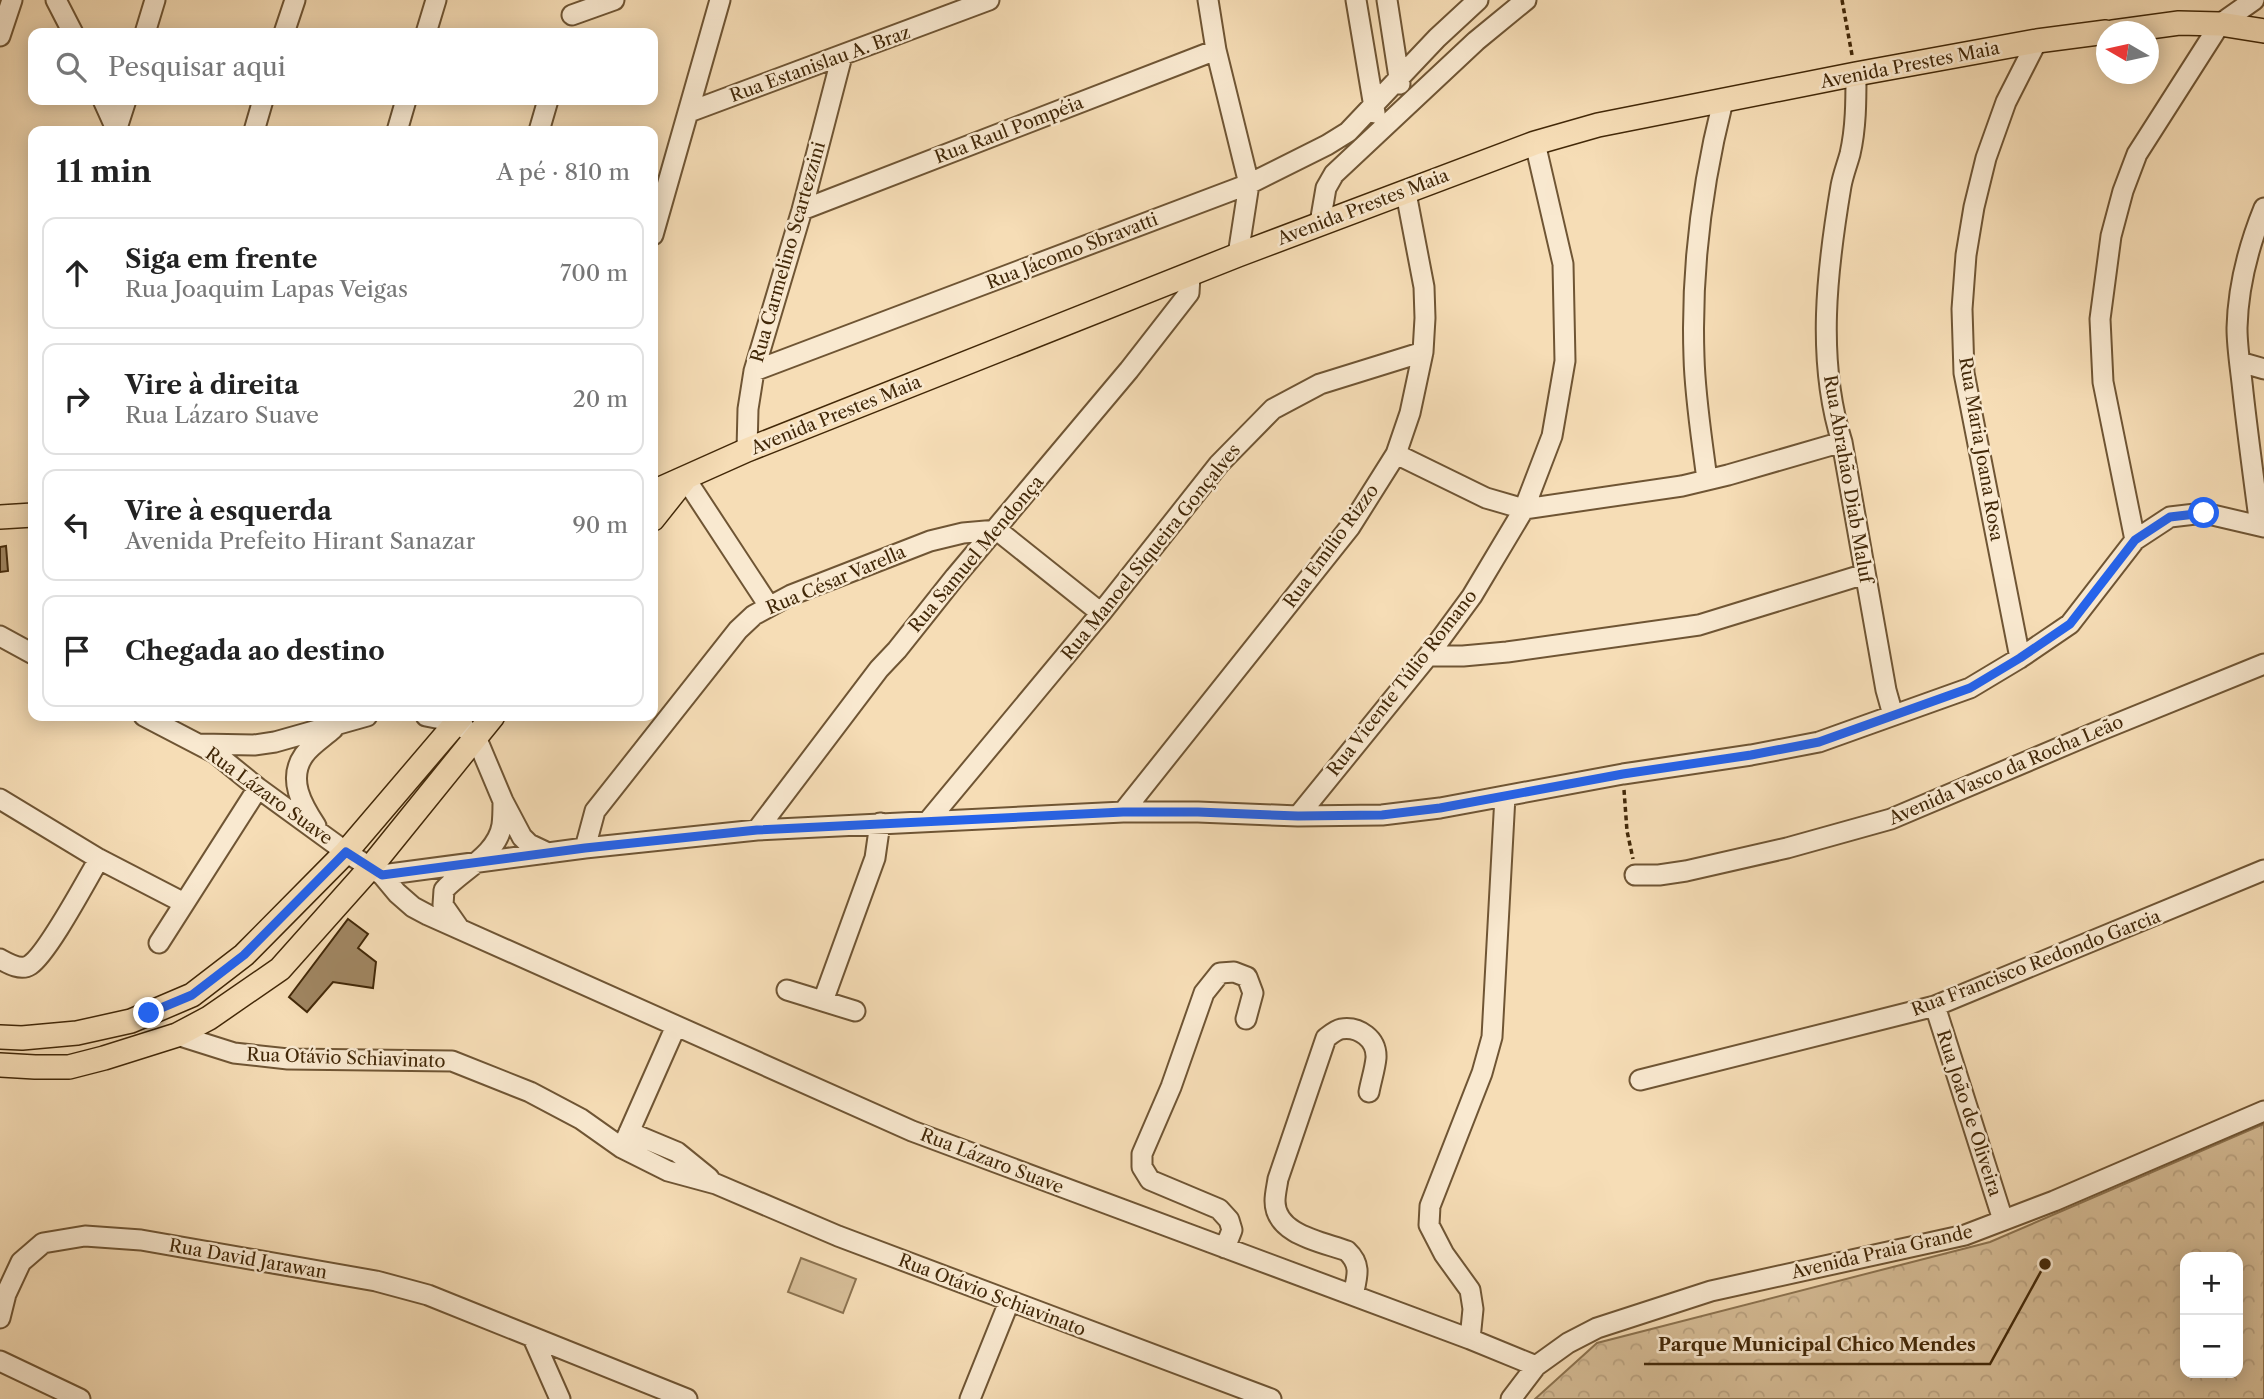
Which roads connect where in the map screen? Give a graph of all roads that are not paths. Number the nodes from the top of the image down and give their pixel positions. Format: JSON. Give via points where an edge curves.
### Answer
{"nodes":[{"id":1,"x":12,"y":0,"type":"edge"},
{"id":2,"x":56,"y":0,"type":"edge"},
{"id":3,"x":155,"y":0,"type":"edge"},
{"id":4,"x":295,"y":0,"type":"edge"},
{"id":5,"x":436,"y":0,"type":"edge"},
{"id":6,"x":614,"y":0,"type":"edge"},
{"id":7,"x":720,"y":0,"type":"edge"},
{"id":8,"x":989,"y":0,"type":"edge"},
{"id":9,"x":1209,"y":0,"type":"edge"},
{"id":10,"x":1356,"y":0,"type":"edge"},
{"id":11,"x":1387,"y":0,"type":"edge"},
{"id":12,"x":1478,"y":0,"type":"edge"},
{"id":13,"x":1526,"y":0,"type":"edge"},
{"id":14,"x":2254,"y":0,"type":"edge"},
{"id":15,"x":572,"y":16,"type":"edge"},
{"id":16,"x":2220,"y":24,"type":"junction"},
{"id":17,"x":2159,"y":26,"type":"edge"},
{"id":18,"x":70,"y":28,"type":"edge"},
{"id":19,"x":147,"y":28,"type":"edge"},
{"id":20,"x":286,"y":28,"type":"edge"},
{"id":21,"x":428,"y":28,"type":"edge"},
{"id":22,"x":2264,"y":31,"type":"edge"},
{"id":23,"x":2096,"y":33,"type":"edge"},
{"id":24,"x":0,"y":36,"type":"edge"},
{"id":25,"x":2037,"y":41,"type":"junction"},
{"id":26,"x":1216,"y":50,"type":"junction"},
{"id":27,"x":842,"y":56,"type":"junction"},
{"id":28,"x":1856,"y":74,"type":"junction"},
{"id":29,"x":1399,"y":77,"type":"junction"},
{"id":30,"x":1723,"y":101,"type":"junction"},
{"id":31,"x":1375,"y":104,"type":"junction"},
{"id":32,"x":105,"y":105,"type":"edge"},
{"id":33,"x":125,"y":105,"type":"edge"},
{"id":34,"x":262,"y":105,"type":"edge"},
{"id":35,"x":405,"y":105,"type":"edge"},
{"id":36,"x":547,"y":105,"type":"edge"},
{"id":37,"x":1403,"y":110,"type":"junction"},
{"id":38,"x":689,"y":112,"type":"junction"},
{"id":39,"x":115,"y":126,"type":"edge"},
{"id":40,"x":118,"y":126,"type":"edge"},
{"id":41,"x":256,"y":126,"type":"edge"},
{"id":42,"x":398,"y":126,"type":"edge"},
{"id":43,"x":540,"y":126,"type":"edge"},
{"id":44,"x":1378,"y":135,"type":"junction"},
{"id":45,"x":1535,"y":143,"type":"junction"},
{"id":46,"x":1249,"y":184,"type":"junction"},
{"id":47,"x":1406,"y":192,"type":"junction"},
{"id":48,"x":2264,"y":208,"type":"edge"},
{"id":49,"x":802,"y":210,"type":"junction"},
{"id":50,"x":658,"y":218,"type":"edge"},
{"id":51,"x":1320,"y":223,"type":"junction"},
{"id":52,"x":1238,"y":255,"type":"junction"},
{"id":53,"x":1190,"y":276,"type":"junction"},
{"id":54,"x":1423,"y":352,"type":"junction"},
{"id":55,"x":2239,"y":362,"type":"junction"},
{"id":56,"x":2264,"y":369,"type":"edge"},
{"id":57,"x":754,"y":371,"type":"junction"},
{"id":58,"x":1842,"y":442,"type":"junction"},
{"id":59,"x":747,"y":450,"type":"junction"},
{"id":60,"x":1396,"y":454,"type":"junction"},
{"id":61,"x":685,"y":478,"type":"junction"},
{"id":62,"x":1707,"y":480,"type":"junction"},
{"id":63,"x":658,"y":490,"type":"edge"},
{"id":64,"x":1524,"y":509,"type":"junction"},
{"id":65,"x":658,"y":513,"type":"edge"},
{"id":66,"x":28,"y":515,"type":"edge"},
{"id":67,"x":0,"y":517,"type":"edge"},
{"id":68,"x":2262,"y":526,"type":"edge"},
{"id":69,"x":997,"y":530,"type":"junction"},
{"id":70,"x":2135,"y":540,"type":"junction"},
{"id":71,"x":1865,"y":574,"type":"junction"},
{"id":72,"x":769,"y":606,"type":"junction"},
{"id":73,"x":1101,"y":613,"type":"junction"},
{"id":74,"x":0,"y":636,"type":"edge"},
{"id":75,"x":28,"y":651,"type":"edge"},
{"id":76,"x":1429,"y":656,"type":"junction"},
{"id":77,"x":2020,"y":658,"type":"junction"},
{"id":78,"x":2264,"y":664,"type":"edge"},
{"id":79,"x":1893,"y":715,"type":"junction"},
{"id":80,"x":153,"y":721,"type":"edge"},
{"id":81,"x":347,"y":721,"type":"edge"},
{"id":82,"x":457,"y":721,"type":"edge"},
{"id":83,"x":461,"y":721,"type":"edge"},
{"id":84,"x":489,"y":721,"type":"edge"},
{"id":85,"x":339,"y":723,"type":"junction"},
{"id":86,"x":475,"y":737,"type":"junction"},
{"id":87,"x":195,"y":744,"type":"junction"},
{"id":88,"x":258,"y":788,"type":"junction"},
{"id":89,"x":1505,"y":796,"type":"junction"},
{"id":90,"x":0,"y":799,"type":"edge"},
{"id":91,"x":503,"y":801,"type":"junction"},
{"id":92,"x":1123,"y":812,"type":"junction"},
{"id":93,"x":1298,"y":816,"type":"junction"},
{"id":94,"x":929,"y":820,"type":"junction"},
{"id":95,"x":880,"y":823,"type":"junction"},
{"id":96,"x":757,"y":830,"type":"junction"},
{"id":97,"x":322,"y":835,"type":"junction"},
{"id":98,"x":585,"y":848,"type":"junction"},
{"id":99,"x":346,"y":852,"type":"junction"},
{"id":100,"x":548,"y":853,"type":"junction"},
{"id":101,"x":99,"y":859,"type":"junction"},
{"id":102,"x":477,"y":863,"type":"junction"},
{"id":103,"x":2264,"y":870,"type":"edge"},
{"id":104,"x":376,"y":872,"type":"junction"},
{"id":105,"x":1635,"y":874,"type":"road end"},
{"id":106,"x":184,"y":903,"type":"junction"},
{"id":107,"x":459,"y":928,"type":"junction"},
{"id":108,"x":159,"y":943,"type":"dead end"},
{"id":109,"x":2,"y":960,"type":"edge"},
{"id":110,"x":787,"y":989,"type":"dead end"},
{"id":111,"x":823,"y":1001,"type":"junction"},
{"id":112,"x":1935,"y":1006,"type":"junction"},
{"id":113,"x":855,"y":1011,"type":"dead end"},
{"id":114,"x":1246,"y":1019,"type":"dead end"},
{"id":115,"x":676,"y":1026,"type":"junction"},
{"id":116,"x":177,"y":1035,"type":"junction"},
{"id":117,"x":0,"y":1037,"type":"edge"},
{"id":118,"x":0,"y":1065,"type":"edge"},
{"id":119,"x":1640,"y":1080,"type":"dead end"},
{"id":120,"x":1369,"y":1092,"type":"dead end"},
{"id":121,"x":2264,"y":1111,"type":"edge"},
{"id":122,"x":625,"y":1140,"type":"junction"},
{"id":123,"x":2003,"y":1220,"type":"junction"},
{"id":124,"x":1225,"y":1248,"type":"junction"},
{"id":125,"x":1353,"y":1295,"type":"junction"},
{"id":126,"x":1009,"y":1302,"type":"junction"},
{"id":127,"x":0,"y":1318,"type":"edge"},
{"id":128,"x":533,"y":1338,"type":"junction"},
{"id":129,"x":1470,"y":1339,"type":"junction"},
{"id":130,"x":0,"y":1361,"type":"edge"},
{"id":131,"x":1536,"y":1366,"type":"junction"},
{"id":132,"x":80,"y":1399,"type":"edge"},
{"id":133,"x":560,"y":1399,"type":"edge"},
{"id":134,"x":687,"y":1399,"type":"edge"},
{"id":135,"x":970,"y":1399,"type":"edge"},
{"id":136,"x":1271,"y":1399,"type":"edge"},
{"id":137,"x":1511,"y":1399,"type":"edge"}],
"edges":[{"from":1,"to":24,"type":"street"},
{"from":2,"to":18,"type":"street"},
{"from":3,"to":19,"type":"street"},
{"from":4,"to":20,"type":"street"},
{"from":5,"to":21,"type":"street"},
{"from":6,"to":15,"type":"street"},
{"from":7,"to":38,"type":"street"},
{"from":8,"to":27,"type":"street","name":"Rua Estanislau A. Braz"},
{"from":9,"to":26,"type":"street"},
{"from":10,"to":31,"type":"street"},
{"from":11,"to":29,"type":"street"},
{"from":12,"to":29,"type":"street","name":"Rua Jácomo Sbravatti"},
{"from":13,"to":37,"type":"street"},
{"from":14,"to":16,"type":"street"},
{"from":16,"to":17,"type":"main road"},
{"from":16,"to":22,"type":"main road"},
{"from":16,"to":70,"type":"street","via":[[2137,154],[2111,236],[2100,319],[2103,382]]},
{"from":23,"to":25,"type":"main road","name":"Avenida Prestes Maia"},
{"from":25,"to":28,"type":"main road","name":"Avenida Prestes Maia"},
{"from":25,"to":77,"type":"street","name":"Rua Maria Joana Rosa","via":[[2006,102],[1986,158],[1966,255],[1962,309],[1964,373]]},
{"from":26,"to":46,"type":"street"},
{"from":26,"to":49,"type":"street","name":"Rua Raul Pompéia"},
{"from":27,"to":38,"type":"street","name":"Rua Estanislau A. Braz"},
{"from":27,"to":49,"type":"street","name":"Rua Carmelino Scartezzini"},
{"from":28,"to":30,"type":"main road","name":"Avenida Prestes Maia"},
{"from":28,"to":58,"type":"street","name":"Rua Abrahão Diab Maluf","via":[[1850,153],[1828,284],[1828,372]]},
{"from":29,"to":31,"type":"street","name":"Rua Jácomo Sbravatti"},
{"from":29,"to":37,"type":"street"},
{"from":30,"to":45,"type":"main road","name":"Avenida Prestes Maia","via":[[1598,125]]},
{"from":30,"to":62,"type":"street","via":[[1703,197],[1694,295],[1694,358]]},
{"from":31,"to":44,"type":"street"},
{"from":31,"to":46,"type":"street","name":"Rua Jácomo Sbravatti","via":[[1348,132]]},
{"from":32,"to":39,"type":"street"},
{"from":33,"to":40,"type":"street"},
{"from":34,"to":41,"type":"street"},
{"from":35,"to":42,"type":"street"},
{"from":36,"to":43,"type":"street"},
{"from":37,"to":44,"type":"street"},
{"from":38,"to":50,"type":"street"},
{"from":44,"to":51,"type":"street","via":[[1334,174],[1326,188]]},
{"from":45,"to":47,"type":"main road","name":"Avenida Prestes Maia"},
{"from":45,"to":64,"type":"street","name":"Rua Vicente Túlio Romano","via":[[1563,264],[1565,361],[1552,436]]},
{"from":46,"to":52,"type":"street"},
{"from":46,"to":57,"type":"street","name":"Rua Jácomo Sbravatti"},
{"from":47,"to":51,"type":"main road","name":"Avenida Prestes Maia"},
{"from":47,"to":54,"type":"street","name":"Rua Emílio Rizzo","via":[[1424,287]]},
{"from":48,"to":55,"type":"street","via":[[2240,297]]},
{"from":49,"to":57,"type":"street","name":"Rua Carmelino Scartezzini"},
{"from":51,"to":52,"type":"main road","name":"Avenida Prestes Maia"},
{"from":52,"to":53,"type":"main road","name":"Avenida Prestes Maia"},
{"from":53,"to":59,"type":"main road","name":"Avenida Prestes Maia"},
{"from":53,"to":69,"type":"street","name":"Rua Samuel Mendonça","via":[[1188,293],[1164,326]]},
{"from":54,"to":60,"type":"street","name":"Rua Emílio Rizzo"},
{"from":54,"to":73,"type":"street","name":"Rua Manoel Siqueira Gonçalves","via":[[1321,384],[1273,409],[1219,464]]},
{"from":55,"to":56,"type":"street"},
{"from":55,"to":68,"type":"street"},
{"from":57,"to":59,"type":"street","name":"Rua Carmelino Scartezzini"},
{"from":58,"to":62,"type":"street"},
{"from":58,"to":71,"type":"street","name":"Rua Abrahão Diab Maluf"},
{"from":59,"to":61,"type":"main road","name":"Avenida Prestes Maia"},
{"from":60,"to":64,"type":"street","via":[[1446,481]]},
{"from":60,"to":92,"type":"street","name":"Rua Emílio Rizzo","via":[[1350,527]]},
{"from":61,"to":63,"type":"main road","name":"Avenida Prestes Maia"},
{"from":61,"to":65,"type":"main road"},
{"from":61,"to":72,"type":"street"},
{"from":62,"to":64,"type":"street"},
{"from":64,"to":76,"type":"street","name":"Rua Vicente Túlio Romano","via":[[1472,596]]},
{"from":66,"to":67,"type":"main road"},
{"from":68,"to":70,"type":"street","via":[[2204,513],[2170,517]]},
{"from":69,"to":72,"type":"street","name":"Rua César Varella","via":[[930,541]]},
{"from":69,"to":73,"type":"street"},
{"from":69,"to":96,"type":"street","name":"Rua Samuel Mendonça","via":[[879,669]]},
{"from":70,"to":77,"type":"street","via":[[2070,624]]},
{"from":71,"to":76,"type":"street","via":[[1699,625],[1507,652]]},
{"from":71,"to":79,"type":"street","name":"Rua Abrahão Diab Maluf"},
{"from":72,"to":98,"type":"street","name":"Rua César Varella","via":[[738,630],[595,811]]},
{"from":73,"to":94,"type":"street","name":"Rua Manoel Siqueira Gonçalves"},
{"from":74,"to":75,"type":"street"},
{"from":76,"to":93,"type":"street","name":"Rua Vicente Túlio Romano"},
{"from":77,"to":79,"type":"street","via":[[1970,688]]},
{"from":78,"to":105,"type":"street","name":"Avenida Vasco da Rocha Leão","via":[[1891,819],[1698,868],[1659,876]]},
{"from":79,"to":89,"type":"street","via":[[1819,742]]},
{"from":80,"to":87,"type":"street","name":"Rua Lázaro Suave"},
{"from":81,"to":85,"type":"street"},
{"from":82,"to":99,"type":"main road"},
{"from":83,"to":86,"type":"street"},
{"from":84,"to":86,"type":"main road"},
{"from":85,"to":87,"type":"street","via":[[275,742]]},
{"from":85,"to":97,"type":"street","via":[[305,754],[296,778],[306,810]]},
{"from":86,"to":91,"type":"street"},
{"from":86,"to":104,"type":"main road"},
{"from":87,"to":88,"type":"street","name":"Rua Lázaro Suave","via":[[215,753]]},
{"from":88,"to":97,"type":"street","name":"Rua Lázaro Suave"},
{"from":88,"to":106,"type":"street"},
{"from":89,"to":93,"type":"street","via":[[1382,815]]},
{"from":89,"to":129,"type":"street","via":[[1492,1037],[1430,1206],[1429,1225],[1470,1290]]},
{"from":90,"to":101,"type":"street"},
{"from":91,"to":100,"type":"street","via":[[522,837]]},
{"from":91,"to":102,"type":"street","via":[[502,827]]},
{"from":92,"to":93,"type":"street"},
{"from":92,"to":94,"type":"street"},
{"from":94,"to":95,"type":"street"},
{"from":95,"to":96,"type":"street"},
{"from":95,"to":111,"type":"street","via":[[875,858]]},
{"from":96,"to":98,"type":"street"},
{"from":97,"to":99,"type":"street","name":"Rua Lázaro Suave"},
{"from":98,"to":100,"type":"street"},
{"from":99,"to":104,"type":"street","name":"Rua Lázaro Suave"},
{"from":99,"to":117,"type":"main road","via":[[244,955],[192,995],[131,1021],[77,1033]]},
{"from":100,"to":102,"type":"street"},
{"from":101,"to":106,"type":"street"},
{"from":101,"to":109,"type":"street","via":[[44,951],[30,965],[19,967]]},
{"from":102,"to":104,"type":"street"},
{"from":102,"to":107,"type":"street","via":[[444,890],[443,905]]},
{"from":103,"to":112,"type":"street","name":"Rua Francisco Redondo Garcia"},
{"from":104,"to":107,"type":"street","name":"Rua Lázaro Suave","via":[[413,907]]},
{"from":104,"to":116,"type":"main road","via":[[280,968]]},
{"from":106,"to":108,"type":"street"},
{"from":107,"to":115,"type":"street","name":"Rua Lázaro Suave"},
{"from":110,"to":111,"type":"street"},
{"from":111,"to":113,"type":"street"},
{"from":112,"to":119,"type":"street","name":"Rua Francisco Redondo Garcia"},
{"from":112,"to":123,"type":"street","name":"Rua João de Oliveira"},
{"from":114,"to":124,"type":"street","via":[[1252,993],[1247,977],[1220,972],[1204,993],[1142,1154],[1142,1167],[1150,1180],[1219,1209],[1229,1220],[1232,1230]]},
{"from":115,"to":122,"type":"street"},
{"from":115,"to":124,"type":"street","name":"Rua Lázaro Suave","via":[[912,1131]]},
{"from":116,"to":118,"type":"main road","via":[[69,1067]]},
{"from":116,"to":122,"type":"street","name":"Rua Otávio Schiavinato","via":[[234,1053],[288,1059],[452,1061],[530,1092],[603,1133]]},
{"from":120,"to":125,"type":"street","via":[[1377,1055],[1372,1040],[1363,1032],[1339,1029],[1326,1038],[1274,1203],[1292,1231],[1354,1257],[1359,1268]]},
{"from":121,"to":123,"type":"street","name":"Avenida Praia Grande"},
{"from":122,"to":126,"type":"street","name":"Rua Otávio Schiavinato","via":[[668,1171],[716,1184]]},
{"from":123,"to":131,"type":"street","name":"Avenida Praia Grande","via":[[1965,1235],[1651,1309],[1597,1328]]},
{"from":124,"to":125,"type":"street","name":"Rua Lázaro Suave"},
{"from":125,"to":129,"type":"street","name":"Rua Lázaro Suave"},
{"from":126,"to":135,"type":"street"},
{"from":126,"to":136,"type":"street","name":"Rua Otávio Schiavinato"},
{"from":127,"to":128,"type":"street","name":"Rua David Jarawan","via":[[21,1262],[43,1243],[85,1236],[141,1240],[376,1281],[428,1295]]},
{"from":128,"to":133,"type":"street"},
{"from":128,"to":134,"type":"street","name":"Rua David Jarawan"},
{"from":129,"to":131,"type":"street","name":"Rua Lázaro Suave"},
{"from":130,"to":132,"type":"street"},
{"from":131,"to":137,"type":"street","name":"Avenida Praia Grande"}]}
